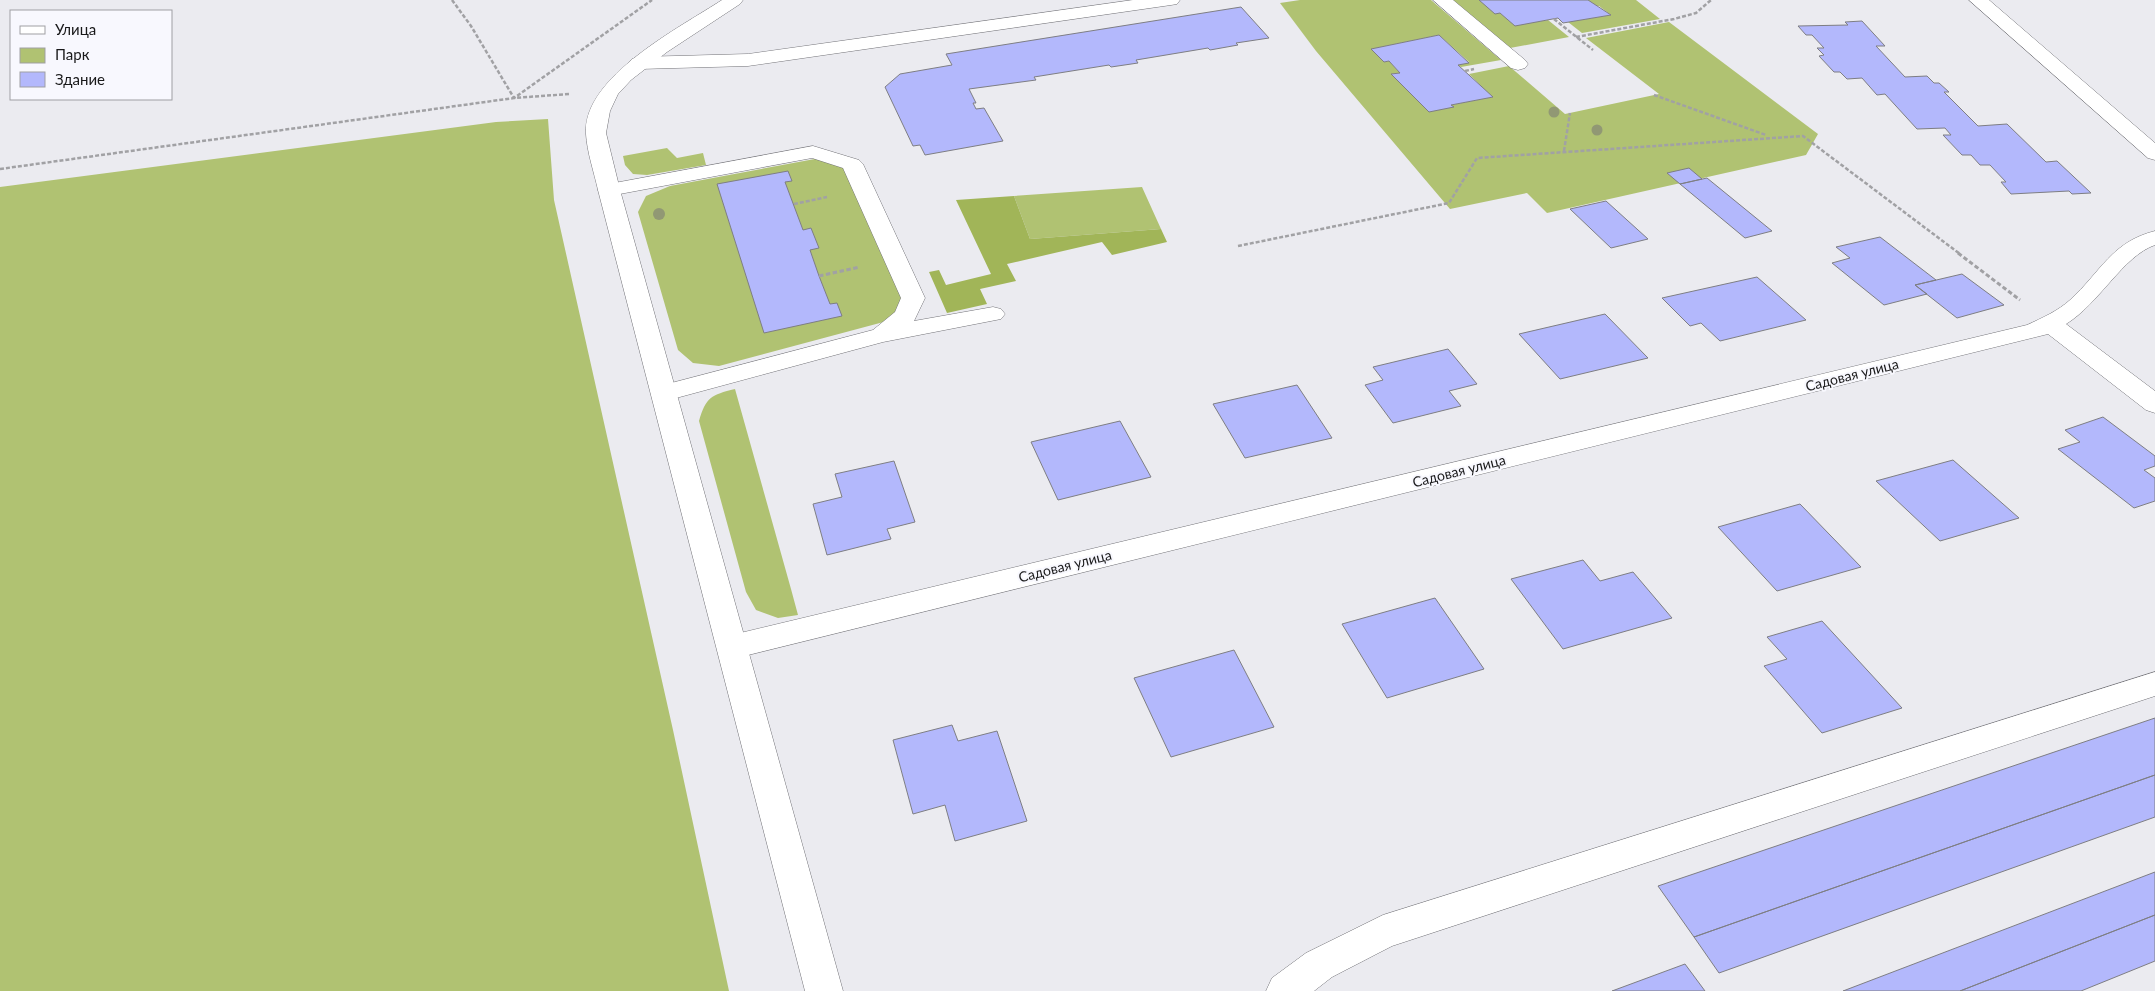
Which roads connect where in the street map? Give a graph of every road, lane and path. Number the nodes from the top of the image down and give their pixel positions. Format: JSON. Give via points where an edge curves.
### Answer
{"nodes":[{"id":1,"x":452,"y":0,"type":"edge"},
{"id":2,"x":652,"y":0,"type":"edge"},
{"id":3,"x":734,"y":0,"type":"edge"},
{"id":4,"x":1171,"y":0,"type":"edge"},
{"id":5,"x":1442,"y":0,"type":"edge"},
{"id":6,"x":1711,"y":0,"type":"edge"},
{"id":7,"x":1978,"y":0,"type":"edge"},
{"id":8,"x":1554,"y":19,"type":"dead end"},
{"id":9,"x":1576,"y":37,"type":"junction"},
{"id":10,"x":1593,"y":50,"type":"dead end"},
{"id":11,"x":639,"y":63,"type":"junction"},
{"id":12,"x":1518,"y":64,"type":"dead end"},
{"id":13,"x":562,"y":95,"type":"dead end"},
{"id":14,"x":1654,"y":95,"type":"dead end"},
{"id":15,"x":514,"y":98,"type":"junction"},
{"id":16,"x":1570,"y":113,"type":"dead end"},
{"id":17,"x":1769,"y":136,"type":"junction"},
{"id":18,"x":1564,"y":152,"type":"junction"},
{"id":19,"x":2155,"y":154,"type":"edge"},
{"id":20,"x":0,"y":169,"type":"edge"},
{"id":21,"x":609,"y":190,"type":"junction"},
{"id":22,"x":2155,"y":238,"type":"edge"},
{"id":23,"x":1238,"y":246,"type":"dead end"},
{"id":24,"x":993,"y":314,"type":"dead end"},
{"id":25,"x":2050,"y":324,"type":"junction"},
{"id":26,"x":882,"y":335,"type":"junction"},
{"id":27,"x":665,"y":393,"type":"junction"},
{"id":28,"x":2155,"y":404,"type":"edge"},
{"id":29,"x":732,"y":647,"type":"junction"},
{"id":30,"x":2155,"y":684,"type":"edge"},
{"id":31,"x":824,"y":991,"type":"edge"},
{"id":32,"x":1285,"y":991,"type":"edge"}],
"edges":[{"from":1,"to":15,"type":"path"},
{"from":2,"to":15,"type":"path"},
{"from":3,"to":11,"type":"street"},
{"from":4,"to":11,"type":"street","via":[[748,60]]},
{"from":5,"to":12,"type":"street"},
{"from":6,"to":9,"type":"path","via":[[1696,13]]},
{"from":7,"to":19,"type":"street"},
{"from":8,"to":9,"type":"path"},
{"from":9,"to":10,"type":"path"},
{"from":11,"to":21,"type":"street","via":[[609,92],[600,111],[596,133]]},
{"from":13,"to":15,"type":"path"},
{"from":14,"to":17,"type":"path"},
{"from":15,"to":20,"type":"path"},
{"from":16,"to":18,"type":"path"},
{"from":17,"to":18,"type":"path"},
{"from":17,"to":25,"type":"path","via":[[1803,136]]},
{"from":18,"to":23,"type":"path","via":[[1477,158],[1450,203]]},
{"from":21,"to":26,"type":"street","via":[[814,152],[852,164],[913,298],[906,316]]},
{"from":21,"to":27,"type":"street"},
{"from":22,"to":25,"type":"street","name":"Садовая улица","via":[[2129,249],[2076,306]]},
{"from":24,"to":26,"type":"street"},
{"from":25,"to":28,"type":"street"},
{"from":25,"to":29,"type":"street","name":"Садовая улица","via":[[2035,331]]},
{"from":26,"to":27,"type":"street"},
{"from":27,"to":29,"type":"street"},
{"from":29,"to":31,"type":"street"},
{"from":30,"to":32,"type":"street","via":[[1383,932],[1319,965]]}]}
